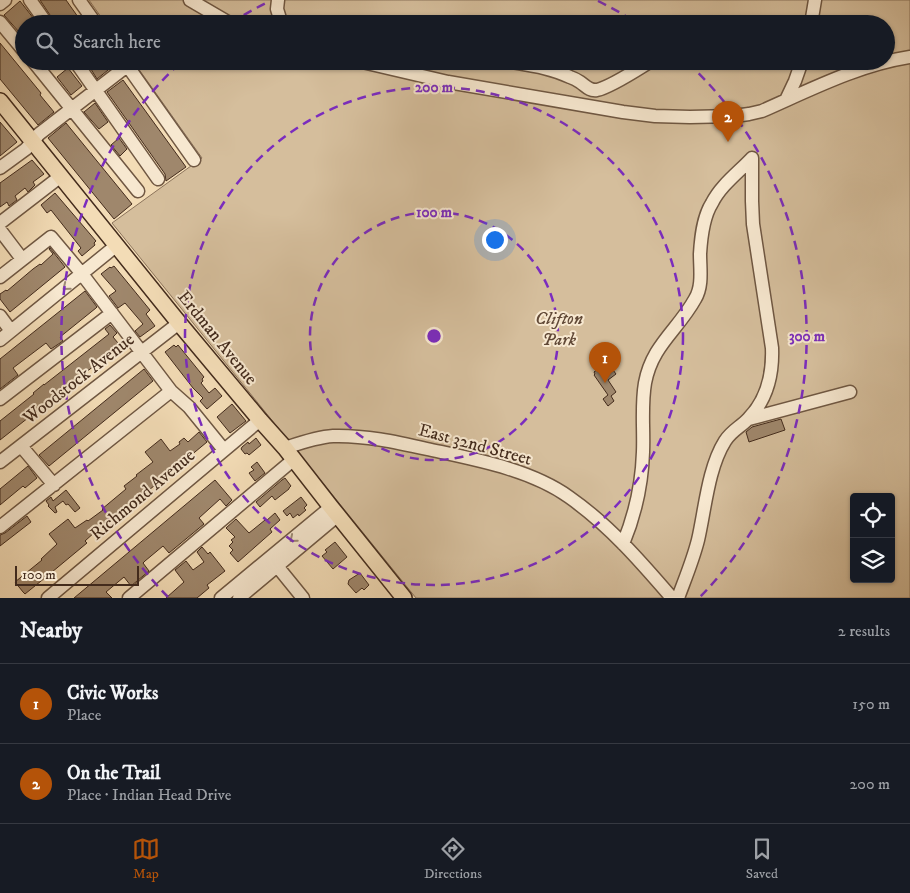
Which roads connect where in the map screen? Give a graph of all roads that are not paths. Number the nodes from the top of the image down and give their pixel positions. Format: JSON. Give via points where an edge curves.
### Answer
{"nodes":[{"id":1,"x":5,"y":0,"type":"edge"},
{"id":2,"x":30,"y":0,"type":"edge"},
{"id":3,"x":79,"y":0,"type":"edge"},
{"id":4,"x":190,"y":0,"type":"edge"},
{"id":5,"x":278,"y":0,"type":"edge"},
{"id":6,"x":815,"y":0,"type":"edge"},
{"id":7,"x":0,"y":4,"type":"edge"},
{"id":8,"x":41,"y":15,"type":"edge"},
{"id":9,"x":90,"y":15,"type":"edge"},
{"id":10,"x":216,"y":15,"type":"edge"},
{"id":11,"x":279,"y":15,"type":"edge"},
{"id":12,"x":812,"y":15,"type":"edge"},
{"id":13,"x":0,"y":22,"type":"edge"},
{"id":14,"x":15,"y":40,"type":"edge"},
{"id":15,"x":910,"y":57,"type":"edge"},
{"id":16,"x":895,"y":59,"type":"edge"},
{"id":17,"x":39,"y":70,"type":"edge"},
{"id":18,"x":82,"y":70,"type":"edge"},
{"id":19,"x":119,"y":70,"type":"edge"},
{"id":20,"x":130,"y":70,"type":"edge"},
{"id":21,"x":397,"y":70,"type":"edge"},
{"id":22,"x":551,"y":70,"type":"edge"},
{"id":23,"x":637,"y":70,"type":"edge"},
{"id":24,"x":799,"y":70,"type":"edge"},
{"id":25,"x":860,"y":70,"type":"edge"},
{"id":26,"x":96,"y":90,"type":"junction"},
{"id":27,"x":786,"y":100,"type":"junction"},
{"id":28,"x":0,"y":101,"type":"edge"},
{"id":29,"x":71,"y":108,"type":"junction"},
{"id":30,"x":32,"y":141,"type":"junction"},
{"id":31,"x":194,"y":160,"type":"dead end"},
{"id":32,"x":0,"y":168,"type":"edge"},
{"id":33,"x":61,"y":176,"type":"junction"},
{"id":34,"x":158,"y":179,"type":"dead end"},
{"id":35,"x":138,"y":192,"type":"dead end"},
{"id":36,"x":0,"y":223,"type":"edge"},
{"id":37,"x":0,"y":230,"type":"edge"},
{"id":38,"x":117,"y":245,"type":"junction"},
{"id":39,"x":22,"y":259,"type":"junction"},
{"id":40,"x":82,"y":274,"type":"junction"},
{"id":41,"x":0,"y":277,"type":"edge"},
{"id":42,"x":112,"y":314,"type":"junction"},
{"id":43,"x":0,"y":316,"type":"edge"},
{"id":44,"x":179,"y":322,"type":"junction"},
{"id":45,"x":11,"y":331,"type":"junction"},
{"id":46,"x":0,"y":340,"type":"edge"},
{"id":47,"x":142,"y":352,"type":"junction"},
{"id":48,"x":171,"y":391,"type":"junction"},
{"id":49,"x":850,"y":392,"type":"dead end"},
{"id":50,"x":0,"y":399,"type":"edge"},
{"id":51,"x":748,"y":419,"type":"junction"},
{"id":52,"x":260,"y":420,"type":"junction"},
{"id":53,"x":21,"y":446,"type":"junction"},
{"id":54,"x":224,"y":450,"type":"junction"},
{"id":55,"x":289,"y":454,"type":"junction"},
{"id":56,"x":0,"y":462,"type":"edge"},
{"id":57,"x":54,"y":485,"type":"junction"},
{"id":58,"x":334,"y":511,"type":"junction"},
{"id":59,"x":0,"y":527,"type":"edge"},
{"id":60,"x":623,"y":544,"type":"junction"},
{"id":61,"x":277,"y":566,"type":"junction"},
{"id":62,"x":48,"y":598,"type":"edge"},
{"id":63,"x":129,"y":598,"type":"edge"},
{"id":64,"x":222,"y":598,"type":"edge"},
{"id":65,"x":240,"y":598,"type":"edge"},
{"id":66,"x":303,"y":598,"type":"edge"},
{"id":67,"x":404,"y":598,"type":"edge"},
{"id":68,"x":672,"y":598,"type":"edge"},
{"id":69,"x":678,"y":598,"type":"edge"}],
"edges":[{"from":1,"to":7,"type":"street"},
{"from":2,"to":8,"type":"street"},
{"from":3,"to":9,"type":"street"},
{"from":4,"to":10,"type":"street"},
{"from":5,"to":11,"type":"street"},
{"from":6,"to":12,"type":"street"},
{"from":13,"to":14,"type":"street"},
{"from":15,"to":16,"type":"street"},
{"from":17,"to":29,"type":"street"},
{"from":18,"to":26,"type":"street"},
{"from":19,"to":26,"type":"street"},
{"from":20,"to":31,"type":"street"},
{"from":21,"to":27,"type":"street","via":[[448,82],[655,116],[734,116]]},
{"from":22,"to":23,"type":"street","via":[[595,90]]},
{"from":24,"to":27,"type":"street"},
{"from":25,"to":27,"type":"street"},
{"from":26,"to":29,"type":"street"},
{"from":26,"to":34,"type":"street"},
{"from":28,"to":30,"type":"main road","name":"Erdman Avenue"},
{"from":29,"to":30,"type":"street"},
{"from":29,"to":35,"type":"street"},
{"from":30,"to":32,"type":"street"},
{"from":30,"to":33,"type":"main road","name":"Erdman Avenue"},
{"from":33,"to":36,"type":"street"},
{"from":33,"to":38,"type":"main road","name":"Erdman Avenue"},
{"from":37,"to":39,"type":"street"},
{"from":38,"to":40,"type":"street"},
{"from":38,"to":44,"type":"main road","name":"Erdman Avenue"},
{"from":39,"to":40,"type":"street","via":[[51,237]]},
{"from":39,"to":41,"type":"street"},
{"from":40,"to":42,"type":"street"},
{"from":40,"to":45,"type":"street","one_way":true},
{"from":42,"to":47,"type":"street"},
{"from":42,"to":50,"type":"street"},
{"from":43,"to":45,"type":"street"},
{"from":44,"to":47,"type":"street","name":"Woodstock Avenue"},
{"from":44,"to":52,"type":"main road","name":"Erdman Avenue"},
{"from":45,"to":46,"type":"street"},
{"from":47,"to":48,"type":"street"},
{"from":47,"to":53,"type":"street","name":"Woodstock Avenue"},
{"from":48,"to":54,"type":"street","via":[[189,407]]},
{"from":48,"to":57,"type":"street"},
{"from":49,"to":51,"type":"street"},
{"from":51,"to":60,"type":"street","via":[[767,391],[772,359],[753,224],[752,158],[722,189],[709,208],[700,248],[698,292],[650,364],[644,390],[641,476]]},
{"from":51,"to":69,"type":"street","via":[[725,440],[718,456],[694,554]]},
{"from":52,"to":54,"type":"street","name":"Richmond Avenue"},
{"from":52,"to":55,"type":"main road","name":"Erdman Avenue"},
{"from":53,"to":56,"type":"street","name":"Woodstock Avenue"},
{"from":53,"to":57,"type":"street"},
{"from":54,"to":62,"type":"street","name":"Richmond Avenue"},
{"from":55,"to":58,"type":"main road","name":"Erdman Avenue"},
{"from":55,"to":60,"type":"street","name":"East 32nd Street","via":[[331,436],[345,436],[396,442],[486,462],[554,488],[583,507]]},
{"from":55,"to":63,"type":"street"},
{"from":57,"to":59,"type":"street"},
{"from":58,"to":61,"type":"street"},
{"from":58,"to":64,"type":"street","one_way":true},
{"from":58,"to":67,"type":"main road","name":"Erdman Avenue"},
{"from":60,"to":68,"type":"street","name":"East 32nd Street"},
{"from":61,"to":65,"type":"street"},
{"from":61,"to":66,"type":"street"}]}
